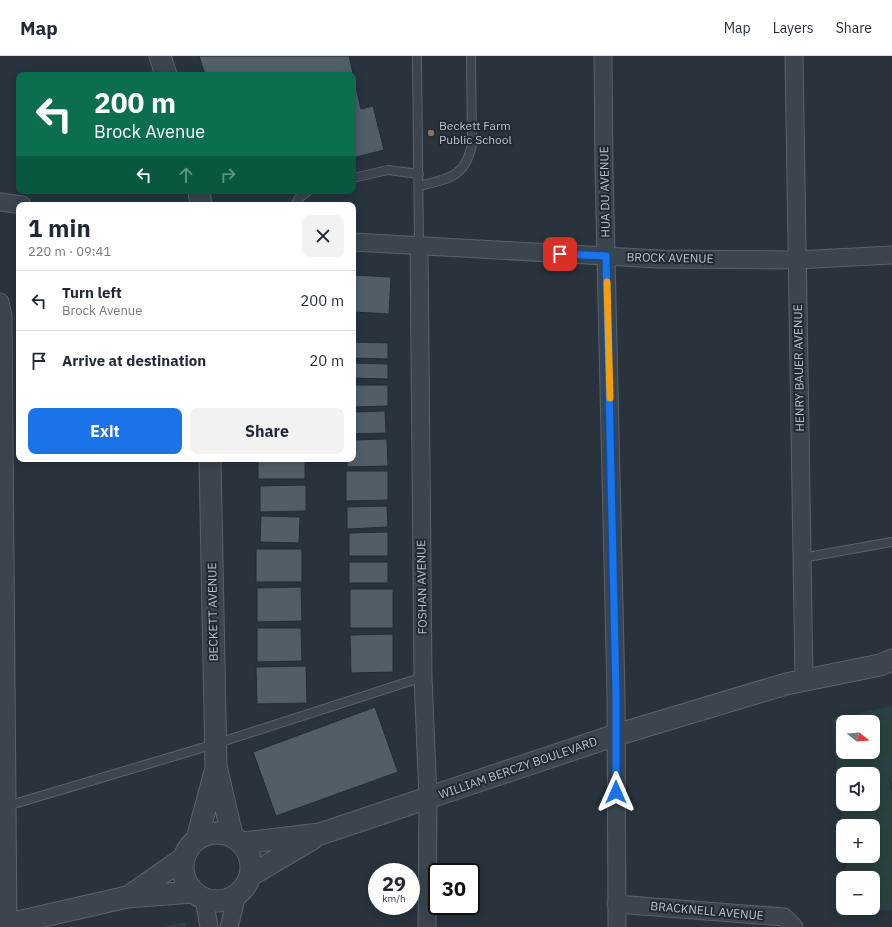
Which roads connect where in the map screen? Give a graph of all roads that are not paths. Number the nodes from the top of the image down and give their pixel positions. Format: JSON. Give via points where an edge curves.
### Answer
{"nodes":[{"id":1,"x":160,"y":56,"type":"edge"},
{"id":2,"x":417,"y":56,"type":"edge"},
{"id":3,"x":471,"y":56,"type":"edge"},
{"id":4,"x":603,"y":56,"type":"edge"},
{"id":5,"x":794,"y":56,"type":"edge"},
{"id":6,"x":165,"y":72,"type":"edge"},
{"id":7,"x":419,"y":174,"type":"junction"},
{"id":8,"x":356,"y":177,"type":"edge"},
{"id":9,"x":419,"y":186,"type":"junction"},
{"id":10,"x":304,"y":194,"type":"edge"},
{"id":11,"x":0,"y":202,"type":"edge"},
{"id":12,"x":297,"y":202,"type":"edge"},
{"id":13,"x":16,"y":204,"type":"edge"},
{"id":14,"x":356,"y":242,"type":"edge"},
{"id":15,"x":419,"y":247,"type":"junction"},
{"id":16,"x":892,"y":255,"type":"edge"},
{"id":17,"x":606,"y":256,"type":"junction"},
{"id":18,"x":796,"y":260,"type":"junction"},
{"id":19,"x":0,"y":302,"type":"edge"},
{"id":20,"x":210,"y":462,"type":"edge"},
{"id":21,"x":892,"y":542,"type":"edge"},
{"id":22,"x":802,"y":558,"type":"junction"},
{"id":23,"x":888,"y":663,"type":"edge"},
{"id":24,"x":423,"y":677,"type":"junction"},
{"id":25,"x":804,"y":680,"type":"junction"},
{"id":26,"x":616,"y":735,"type":"junction"},
{"id":27,"x":216,"y":744,"type":"junction"},
{"id":28,"x":216,"y":766,"type":"junction"},
{"id":29,"x":428,"y":799,"type":"junction"},
{"id":30,"x":7,"y":806,"type":"junction"},
{"id":31,"x":320,"y":834,"type":"junction"},
{"id":32,"x":197,"y":839,"type":"junction"},
{"id":33,"x":237,"y":839,"type":"junction"},
{"id":34,"x":184,"y":858,"type":"junction"},
{"id":35,"x":251,"y":875,"type":"junction"},
{"id":36,"x":199,"y":895,"type":"junction"},
{"id":37,"x":237,"y":896,"type":"junction"},
{"id":38,"x":127,"y":897,"type":"junction"},
{"id":39,"x":616,"y":904,"type":"junction"},
{"id":40,"x":5,"y":926,"type":"edge"},
{"id":41,"x":209,"y":927,"type":"edge"},
{"id":42,"x":229,"y":927,"type":"edge"},
{"id":43,"x":427,"y":927,"type":"edge"},
{"id":44,"x":617,"y":927,"type":"edge"},
{"id":45,"x":794,"y":927,"type":"edge"}],
"edges":[{"from":1,"to":6,"type":"street"},
{"from":2,"to":7,"type":"lane"},
{"from":3,"to":9,"type":"lane","via":[[470,156],[456,175]]},
{"from":4,"to":17,"type":"street","name":"HUA DU AVENUE"},
{"from":5,"to":18,"type":"street","name":"HENRY BAUER AVENUE"},
{"from":7,"to":8,"type":"lane","via":[[388,170]]},
{"from":7,"to":9,"type":"lane"},
{"from":9,"to":15,"type":"lane"},
{"from":10,"to":12,"type":"lane"},
{"from":11,"to":13,"type":"street"},
{"from":14,"to":15,"type":"street","name":"BROCK AVENUE"},
{"from":15,"to":17,"type":"street","name":"BROCK AVENUE"},
{"from":15,"to":24,"type":"street","name":"FOSHAN AVENUE"},
{"from":16,"to":18,"type":"street","name":"BROCK AVENUE"},
{"from":17,"to":18,"type":"street","name":"BROCK AVENUE"},
{"from":17,"to":26,"type":"street","name":"HUA DU AVENUE"},
{"from":18,"to":22,"type":"street","name":"HENRY BAUER AVENUE"},
{"from":19,"to":30,"type":"street","via":[[3,316]]},
{"from":20,"to":27,"type":"street","name":"BECKETT AVENUE"},
{"from":21,"to":22,"type":"lane"},
{"from":22,"to":25,"type":"street","name":"HENRY BAUER AVENUE"},
{"from":23,"to":25,"type":"street","name":"WILLIAM BERCZY BOULEVARD"},
{"from":24,"to":27,"type":"lane"},
{"from":24,"to":29,"type":"street","name":"FOSHAN AVENUE"},
{"from":25,"to":26,"type":"street","name":"WILLIAM BERCZY BOULEVARD"},
{"from":26,"to":29,"type":"street","name":"WILLIAM BERCZY BOULEVARD"},
{"from":26,"to":39,"type":"street","name":"HUA DU AVENUE"},
{"from":27,"to":28,"type":"street","name":"BECKETT AVENUE"},
{"from":27,"to":30,"type":"lane"},
{"from":28,"to":32,"type":"street","name":"BECKETT AVENUE"},
{"from":28,"to":33,"type":"street","name":"BECKETT AVENUE"},
{"from":29,"to":31,"type":"street","name":"WILLIAM BERCZY BOULEVARD"},
{"from":29,"to":43,"type":"street","name":"FOSHAN AVENUE"},
{"from":30,"to":40,"type":"street"},
{"from":31,"to":33,"type":"street","name":"WILLIAM BERCZY BOULEVARD"},
{"from":31,"to":35,"type":"street","name":"WILLIAM BERCZY BOULEVARD"},
{"from":32,"to":33,"type":"street","via":[[214,832]]},
{"from":32,"to":34,"type":"street","via":[[189,847]]},
{"from":33,"to":35,"type":"street","via":[[251,858]]},
{"from":34,"to":36,"type":"street","via":[[184,876]]},
{"from":34,"to":38,"type":"street"},
{"from":35,"to":37,"type":"street"},
{"from":36,"to":37,"type":"street","via":[[221,901]]},
{"from":36,"to":38,"type":"street"},
{"from":36,"to":41,"type":"street"},
{"from":37,"to":42,"type":"street"},
{"from":38,"to":40,"type":"street"},
{"from":39,"to":44,"type":"street","name":"HUA DU AVENUE"},
{"from":39,"to":45,"type":"street","name":"BRACKNELL AVENUE","via":[[784,918]]}]}
